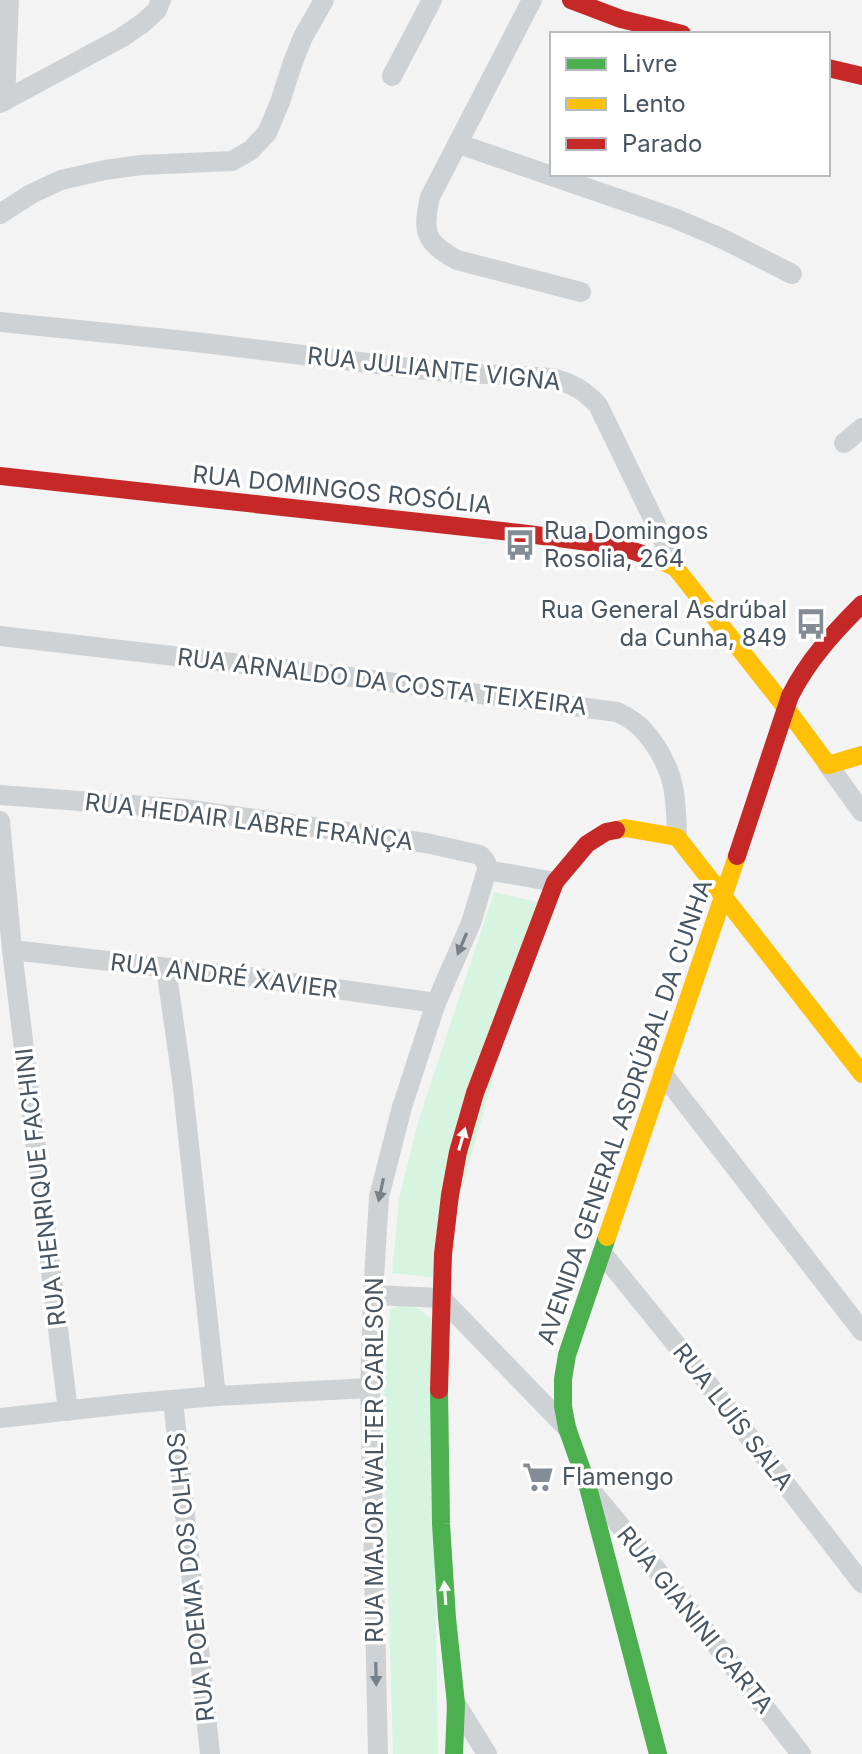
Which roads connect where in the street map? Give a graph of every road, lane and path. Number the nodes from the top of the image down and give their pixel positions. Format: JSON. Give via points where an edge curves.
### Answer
{"nodes":[{"id":1,"x":9,"y":0,"type":"edge"},
{"id":2,"x":161,"y":0,"type":"edge"},
{"id":3,"x":324,"y":0,"type":"edge"},
{"id":4,"x":432,"y":0,"type":"edge"},
{"id":5,"x":532,"y":0,"type":"edge"},
{"id":6,"x":571,"y":0,"type":"edge"},
{"id":7,"x":617,"y":27,"type":"edge"},
{"id":8,"x":663,"y":32,"type":"edge"},
{"id":9,"x":830,"y":68,"type":"edge"},
{"id":10,"x":392,"y":76,"type":"dead end"},
{"id":11,"x":862,"y":76,"type":"edge"},
{"id":12,"x":2,"y":102,"type":"edge"},
{"id":13,"x":459,"y":144,"type":"junction"},
{"id":14,"x":550,"y":175,"type":"edge"},
{"id":15,"x":552,"y":176,"type":"edge"},
{"id":16,"x":0,"y":214,"type":"edge"},
{"id":17,"x":792,"y":274,"type":"dead end"},
{"id":18,"x":581,"y":292,"type":"dead end"},
{"id":19,"x":0,"y":322,"type":"edge"},
{"id":20,"x":862,"y":428,"type":"edge"},
{"id":21,"x":844,"y":443,"type":"dead end"},
{"id":22,"x":0,"y":476,"type":"edge"},
{"id":23,"x":675,"y":567,"type":"junction"},
{"id":24,"x":862,"y":604,"type":"edge"},
{"id":25,"x":0,"y":636,"type":"edge"},
{"id":26,"x":786,"y":708,"type":"junction"},
{"id":27,"x":862,"y":755,"type":"edge"},
{"id":28,"x":828,"y":765,"type":"junction"},
{"id":29,"x":0,"y":795,"type":"edge"},
{"id":30,"x":862,"y":812,"type":"edge"},
{"id":31,"x":0,"y":821,"type":"edge"},
{"id":32,"x":677,"y":837,"type":"junction"},
{"id":33,"x":487,"y":870,"type":"junction"},
{"id":34,"x":555,"y":882,"type":"junction"},
{"id":35,"x":724,"y":895,"type":"junction"},
{"id":36,"x":12,"y":950,"type":"junction"},
{"id":37,"x":166,"y":968,"type":"junction"},
{"id":38,"x":436,"y":1003,"type":"junction"},
{"id":39,"x":663,"y":1074,"type":"junction"},
{"id":40,"x":862,"y":1074,"type":"edge"},
{"id":41,"x":602,"y":1253,"type":"junction"},
{"id":42,"x":373,"y":1295,"type":"junction"},
{"id":43,"x":441,"y":1298,"type":"junction"},
{"id":44,"x":862,"y":1331,"type":"edge"},
{"id":45,"x":370,"y":1388,"type":"junction"},
{"id":46,"x":216,"y":1396,"type":"junction"},
{"id":47,"x":173,"y":1400,"type":"junction"},
{"id":48,"x":68,"y":1411,"type":"junction"},
{"id":49,"x":0,"y":1418,"type":"edge"},
{"id":50,"x":567,"y":1428,"type":"junction"},
{"id":51,"x":588,"y":1487,"type":"junction"},
{"id":52,"x":862,"y":1583,"type":"edge"},
{"id":53,"x":456,"y":1704,"type":"junction"},
{"id":54,"x":210,"y":1754,"type":"edge"},
{"id":55,"x":378,"y":1754,"type":"edge"},
{"id":56,"x":454,"y":1754,"type":"edge"},
{"id":57,"x":487,"y":1754,"type":"edge"},
{"id":58,"x":658,"y":1754,"type":"edge"},
{"id":59,"x":801,"y":1754,"type":"edge"}],
"edges":[{"from":1,"to":12,"type":"street"},
{"from":2,"to":12,"type":"street","via":[[132,31]]},
{"from":3,"to":16,"type":"street","via":[[303,37],[267,133],[251,150],[232,161],[141,165],[61,180]]},
{"from":4,"to":10,"type":"street"},
{"from":5,"to":13,"type":"street"},
{"from":6,"to":7,"type":"street"},
{"from":7,"to":8,"type":"street"},
{"from":9,"to":11,"type":"street"},
{"from":13,"to":14,"type":"street"},
{"from":13,"to":18,"type":"street","via":[[430,197],[425,219],[428,237],[438,250],[457,260]]},
{"from":15,"to":17,"type":"street","via":[[674,218]]},
{"from":19,"to":23,"type":"street","name":"RUA JULIANTE VIGNA","via":[[570,383],[598,405]]},
{"from":20,"to":21,"type":"street"},
{"from":22,"to":23,"type":"street","name":"RUA DOMINGOS ROSÓLIA","via":[[593,542]]},
{"from":23,"to":26,"type":"street","name":"RUA JULIANTE VIGNA"},
{"from":24,"to":26,"type":"street","name":"AVENIDA GENERAL ASDRÚBAL DA CUNHA","via":[[821,647]]},
{"from":25,"to":32,"type":"street","name":"RUA ARNALDO DA COSTA TEIXEIRA","via":[[617,712],[634,719],[664,758],[676,796]]},
{"from":26,"to":28,"type":"street","name":"RUA JULIANTE VIGNA"},
{"from":26,"to":35,"type":"street","name":"AVENIDA GENERAL ASDRÚBAL DA CUNHA"},
{"from":27,"to":28,"type":"street"},
{"from":28,"to":30,"type":"street"},
{"from":29,"to":33,"type":"street","name":"RUA HEDAIR LABRE FRANÇA","via":[[184,809],[426,843],[480,855]]},
{"from":31,"to":36,"type":"street","name":"RUA HENRIQUE FACHINI"},
{"from":32,"to":34,"type":"street","via":[[625,828],[606,832],[587,844]]},
{"from":32,"to":35,"type":"street"},
{"from":33,"to":34,"type":"street"},
{"from":33,"to":38,"type":"street","name":"RUA MAJOR WALTER CARLSON","one_way":true,"via":[[471,923]]},
{"from":43,"to":34,"type":"street","one_way":true,"via":[[458,1152]]},
{"from":35,"to":39,"type":"street","name":"AVENIDA GENERAL ASDRÚBAL DA CUNHA"},
{"from":35,"to":40,"type":"street"},
{"from":36,"to":37,"type":"street","name":"RUA ANDRÉ XAVIER"},
{"from":36,"to":48,"type":"street","name":"RUA HENRIQUE FACHINI"},
{"from":37,"to":38,"type":"street","name":"RUA ANDRÉ XAVIER"},
{"from":37,"to":46,"type":"street"},
{"from":38,"to":42,"type":"street","name":"RUA MAJOR WALTER CARLSON","one_way":true,"via":[[379,1197]]},
{"from":39,"to":41,"type":"street","name":"AVENIDA GENERAL ASDRÚBAL DA CUNHA"},
{"from":39,"to":44,"type":"street"},
{"from":41,"to":50,"type":"street","name":"AVENIDA GENERAL ASDRÚBAL DA CUNHA","via":[[567,1355]]},
{"from":41,"to":52,"type":"street","name":"RUA LUÍS SALA"},
{"from":42,"to":43,"type":"street"},
{"from":42,"to":45,"type":"street","name":"RUA MAJOR WALTER CARLSON"},
{"from":43,"to":50,"type":"street"},
{"from":53,"to":43,"type":"street","one_way":true,"via":[[441,1524]]},
{"from":45,"to":46,"type":"street"},
{"from":45,"to":55,"type":"street","name":"RUA MAJOR WALTER CARLSON","one_way":true},
{"from":46,"to":47,"type":"street"},
{"from":47,"to":48,"type":"street"},
{"from":47,"to":54,"type":"street","name":"RUA POEMA DOS OLHOS"},
{"from":48,"to":49,"type":"street"},
{"from":50,"to":51,"type":"street","name":"AVENIDA GENERAL ASDRÚBAL DA CUNHA"},
{"from":51,"to":58,"type":"street","name":"AVENIDA GENERAL ASDRÚBAL DA CUNHA"},
{"from":51,"to":59,"type":"street","name":"RUA GIANINI CARTA"},
{"from":53,"to":56,"type":"street"},
{"from":53,"to":57,"type":"street"}]}
